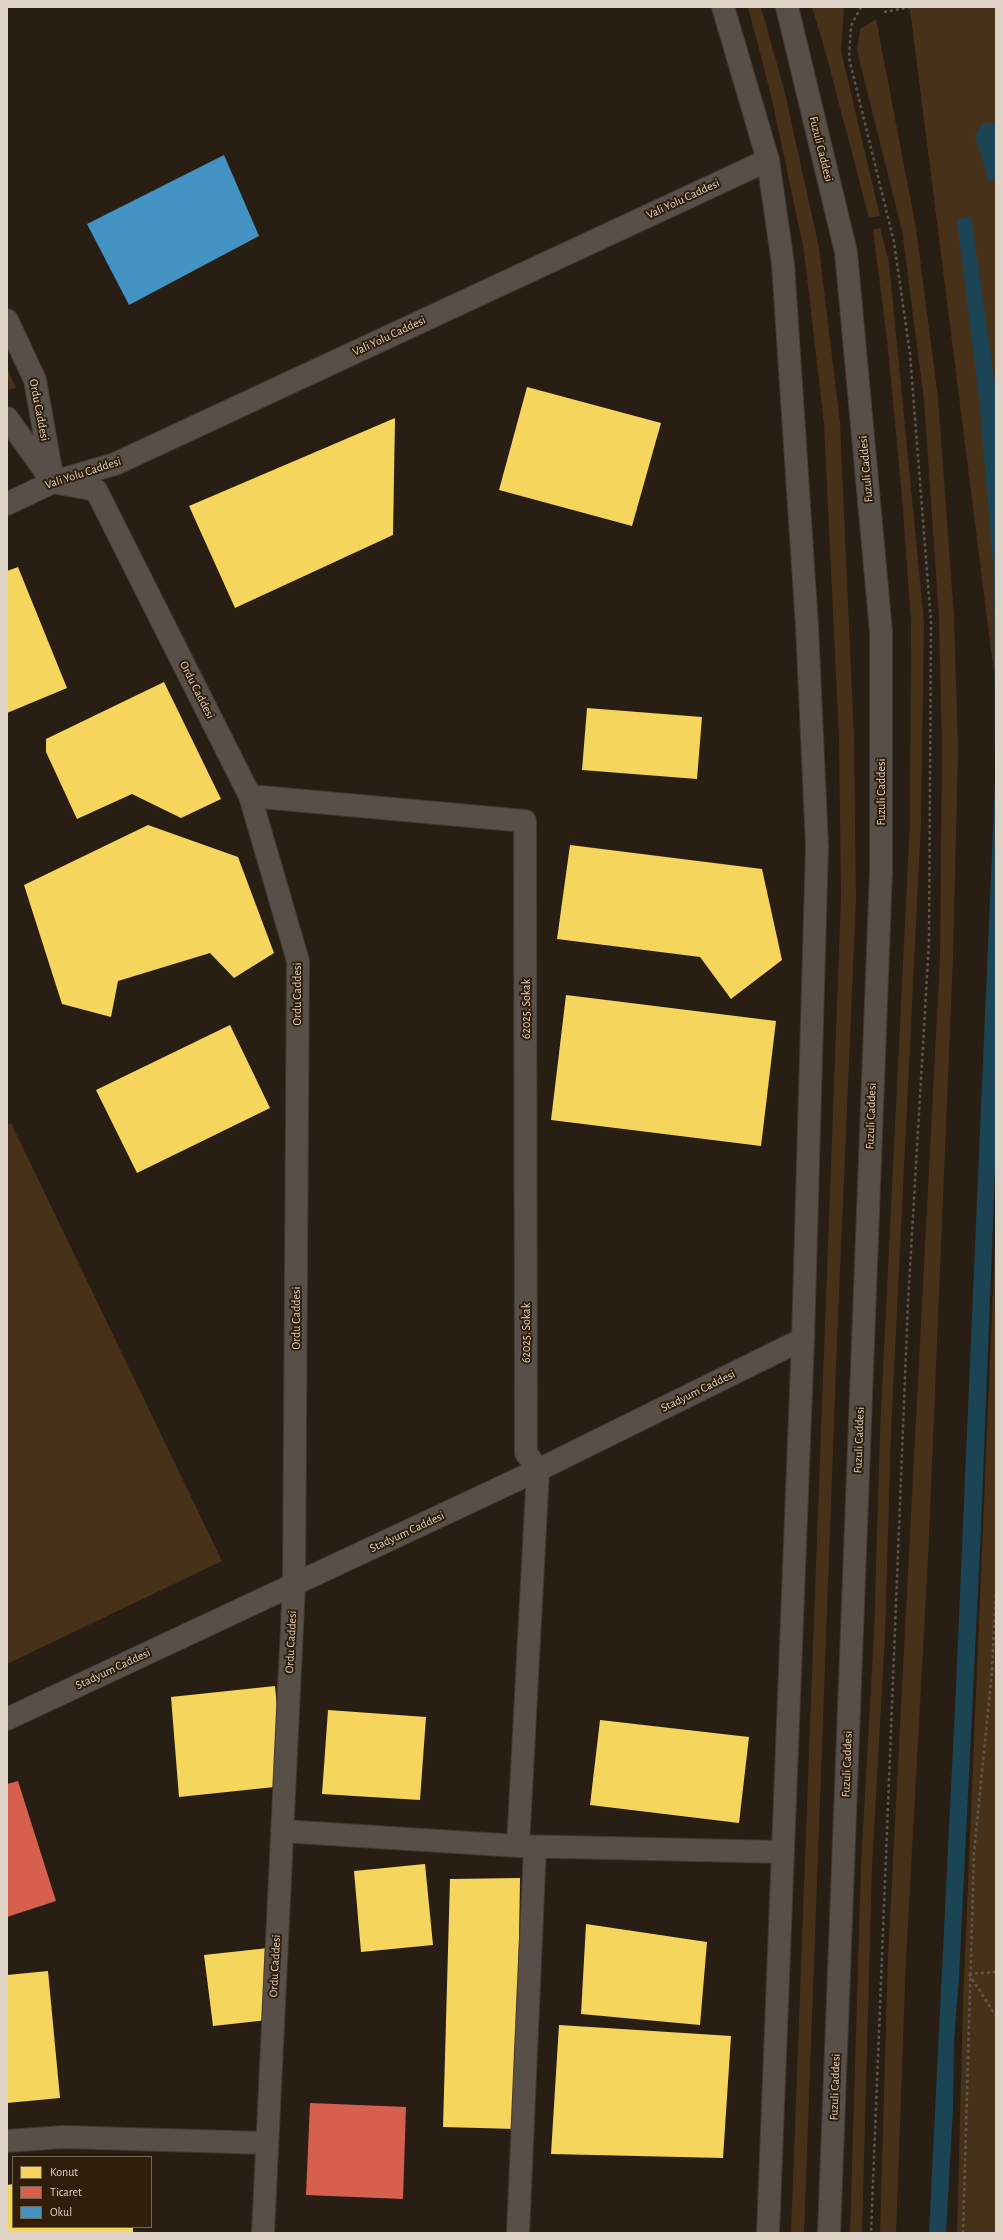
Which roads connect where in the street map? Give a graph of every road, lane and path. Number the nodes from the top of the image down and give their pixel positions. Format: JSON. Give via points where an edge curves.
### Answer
{"nodes":[{"id":1,"x":723,"y":7,"type":"edge"},
{"id":2,"x":787,"y":7,"type":"edge"},
{"id":3,"x":911,"y":7,"type":"edge"},
{"id":4,"x":884,"y":12,"type":"dead end"},
{"id":5,"x":768,"y":160,"type":"junction"},
{"id":6,"x":7,"y":320,"type":"edge"},
{"id":7,"x":7,"y":418,"type":"edge"},
{"id":8,"x":53,"y":482,"type":"junction"},
{"id":9,"x":7,"y":504,"type":"edge"},
{"id":10,"x":250,"y":796,"type":"junction"},
{"id":11,"x":803,"y":1339,"type":"junction"},
{"id":12,"x":538,"y":1470,"type":"junction"},
{"id":13,"x":294,"y":1585,"type":"junction"},
{"id":14,"x":996,"y":1590,"type":"edge"},
{"id":15,"x":7,"y":1719,"type":"edge"},
{"id":16,"x":282,"y":1831,"type":"junction"},
{"id":17,"x":526,"y":1846,"type":"junction"},
{"id":18,"x":782,"y":1852,"type":"junction"},
{"id":19,"x":996,"y":1972,"type":"edge"},
{"id":20,"x":969,"y":1974,"type":"junction"},
{"id":21,"x":996,"y":2016,"type":"edge"},
{"id":22,"x":7,"y":2141,"type":"edge"},
{"id":23,"x":266,"y":2143,"type":"junction"},
{"id":24,"x":263,"y":2233,"type":"edge"},
{"id":25,"x":518,"y":2233,"type":"edge"},
{"id":26,"x":768,"y":2233,"type":"edge"},
{"id":27,"x":829,"y":2233,"type":"edge"},
{"id":28,"x":963,"y":2233,"type":"edge"}],
"edges":[{"from":1,"to":5,"type":"main road"},
{"from":2,"to":27,"type":"main road","name":"Fuzuli Caddesi","via":[[846,252],[881,632],[881,871]]},
{"from":3,"to":4,"type":"path"},
{"from":5,"to":8,"type":"main road","name":"Vali Yolu Caddesi","via":[[115,464]]},
{"from":5,"to":11,"type":"main road","via":[[783,272],[807,626],[817,846]]},
{"from":6,"to":8,"type":"main road","name":"Ordu Caddesi","via":[[35,380]]},
{"from":7,"to":8,"type":"main road","name":"Ordu Caddesi"},
{"from":8,"to":9,"type":"main road","name":"Vali Yolu Caddesi"},
{"from":8,"to":10,"type":"main road","name":"Ordu Caddesi","via":[[96,490]]},
{"from":10,"to":12,"type":"main road","name":"62025. Sokak","via":[[525,821],[526,1452]]},
{"from":10,"to":13,"type":"main road","name":"Ordu Caddesi","via":[[298,961]]},
{"from":11,"to":12,"type":"main road","name":"Stadyum Caddesi"},
{"from":11,"to":18,"type":"main road"},
{"from":12,"to":13,"type":"main road","name":"Stadyum Caddesi"},
{"from":12,"to":17,"type":"main road"},
{"from":13,"to":15,"type":"main road","name":"Stadyum Caddesi"},
{"from":13,"to":16,"type":"main road","name":"Ordu Caddesi"},
{"from":14,"to":20,"type":"path","via":[[992,1672],[974,1853]]},
{"from":16,"to":17,"type":"main road"},
{"from":16,"to":23,"type":"main road","name":"Ordu Caddesi"},
{"from":17,"to":18,"type":"main road"},
{"from":17,"to":25,"type":"main road"},
{"from":18,"to":26,"type":"main road"},
{"from":19,"to":20,"type":"path"},
{"from":20,"to":21,"type":"path"},
{"from":20,"to":28,"type":"path"},
{"from":22,"to":23,"type":"main road","via":[[63,2137]]},
{"from":23,"to":24,"type":"main road","name":"Ordu Caddesi"}]}
